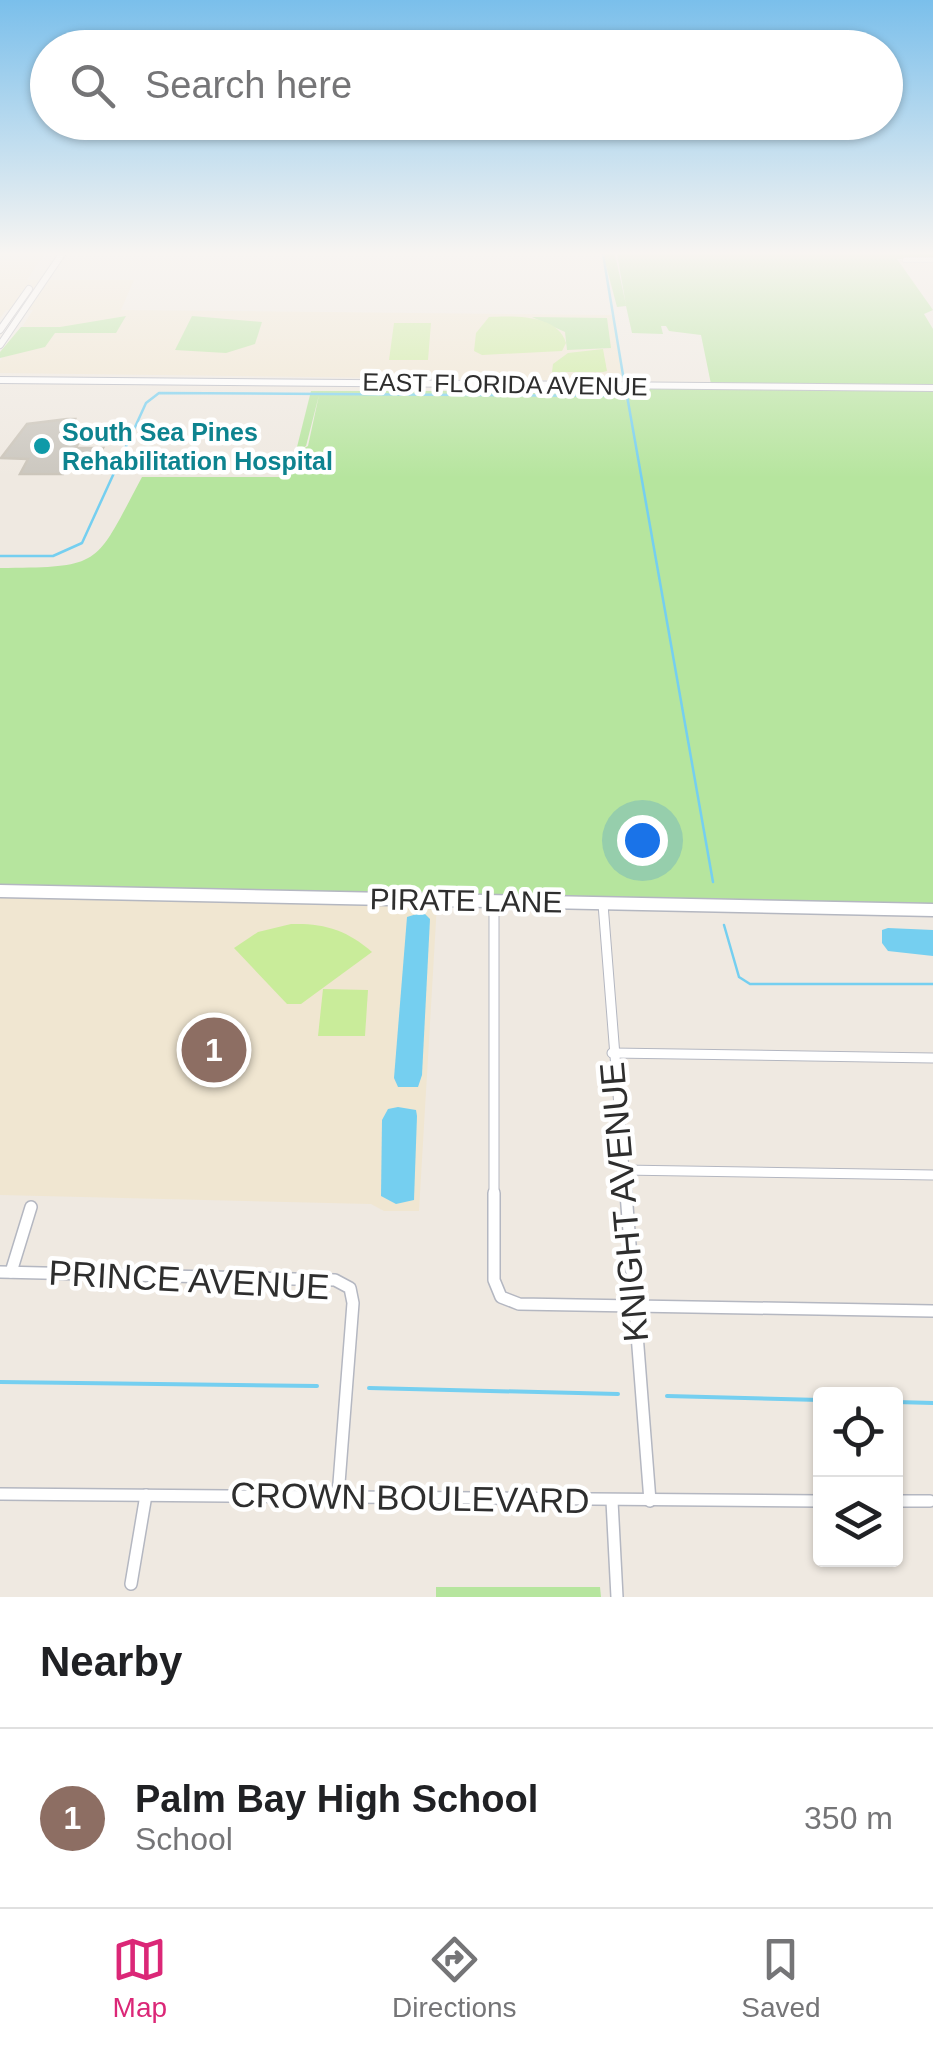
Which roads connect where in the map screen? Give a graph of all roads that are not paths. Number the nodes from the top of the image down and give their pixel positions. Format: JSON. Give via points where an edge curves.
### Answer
{"nodes":[{"id":1,"x":0,"y":378,"type":"edge"},
{"id":2,"x":933,"y":388,"type":"edge"},
{"id":3,"x":0,"y":891,"type":"edge"},
{"id":4,"x":494,"y":902,"type":"junction"},
{"id":5,"x":603,"y":904,"type":"junction"},
{"id":6,"x":933,"y":910,"type":"edge"},
{"id":7,"x":612,"y":1053,"type":"junction"},
{"id":8,"x":933,"y":1058,"type":"edge"},
{"id":9,"x":622,"y":1170,"type":"junction"},
{"id":10,"x":933,"y":1174,"type":"edge"},
{"id":11,"x":31,"y":1207,"type":"dead end"},
{"id":12,"x":5,"y":1272,"type":"edge"},
{"id":13,"x":632,"y":1306,"type":"junction"},
{"id":14,"x":933,"y":1311,"type":"edge"},
{"id":15,"x":0,"y":1494,"type":"edge"},
{"id":16,"x":146,"y":1495,"type":"junction"},
{"id":17,"x":338,"y":1496,"type":"junction"},
{"id":18,"x":612,"y":1500,"type":"junction"},
{"id":19,"x":650,"y":1501,"type":"junction"},
{"id":20,"x":813,"y":1501,"type":"edge"},
{"id":21,"x":903,"y":1501,"type":"edge"},
{"id":22,"x":930,"y":1501,"type":"dead end"},
{"id":23,"x":131,"y":1584,"type":"dead end"},
{"id":24,"x":618,"y":1597,"type":"edge"}],
"edges":[{"from":1,"to":2,"type":"street","name":"EAST FLORIDA AVENUE"},
{"from":3,"to":4,"type":"street","name":"PIRATE LANE"},
{"from":4,"to":5,"type":"street","name":"PIRATE LANE"},
{"from":4,"to":13,"type":"street","via":[[494,1280],[501,1297],[519,1304]]},
{"from":5,"to":6,"type":"street","name":"PIRATE LANE"},
{"from":5,"to":7,"type":"street","name":"KNIGHT AVENUE"},
{"from":7,"to":8,"type":"street"},
{"from":7,"to":9,"type":"street","name":"KNIGHT AVENUE"},
{"from":9,"to":10,"type":"street"},
{"from":9,"to":13,"type":"street","name":"KNIGHT AVENUE"},
{"from":11,"to":12,"type":"street"},
{"from":12,"to":17,"type":"street","name":"PRINCE AVENUE","via":[[335,1280],[350,1288]]},
{"from":13,"to":14,"type":"street"},
{"from":13,"to":19,"type":"street","name":"KNIGHT AVENUE"},
{"from":15,"to":16,"type":"street","name":"CROWN BOULEVARD"},
{"from":16,"to":17,"type":"street","name":"CROWN BOULEVARD"},
{"from":16,"to":23,"type":"street"},
{"from":17,"to":18,"type":"street","name":"CROWN BOULEVARD"},
{"from":18,"to":19,"type":"street","name":"CROWN BOULEVARD"},
{"from":18,"to":24,"type":"street"},
{"from":19,"to":20,"type":"street","name":"CROWN BOULEVARD"},
{"from":21,"to":22,"type":"street"}]}
